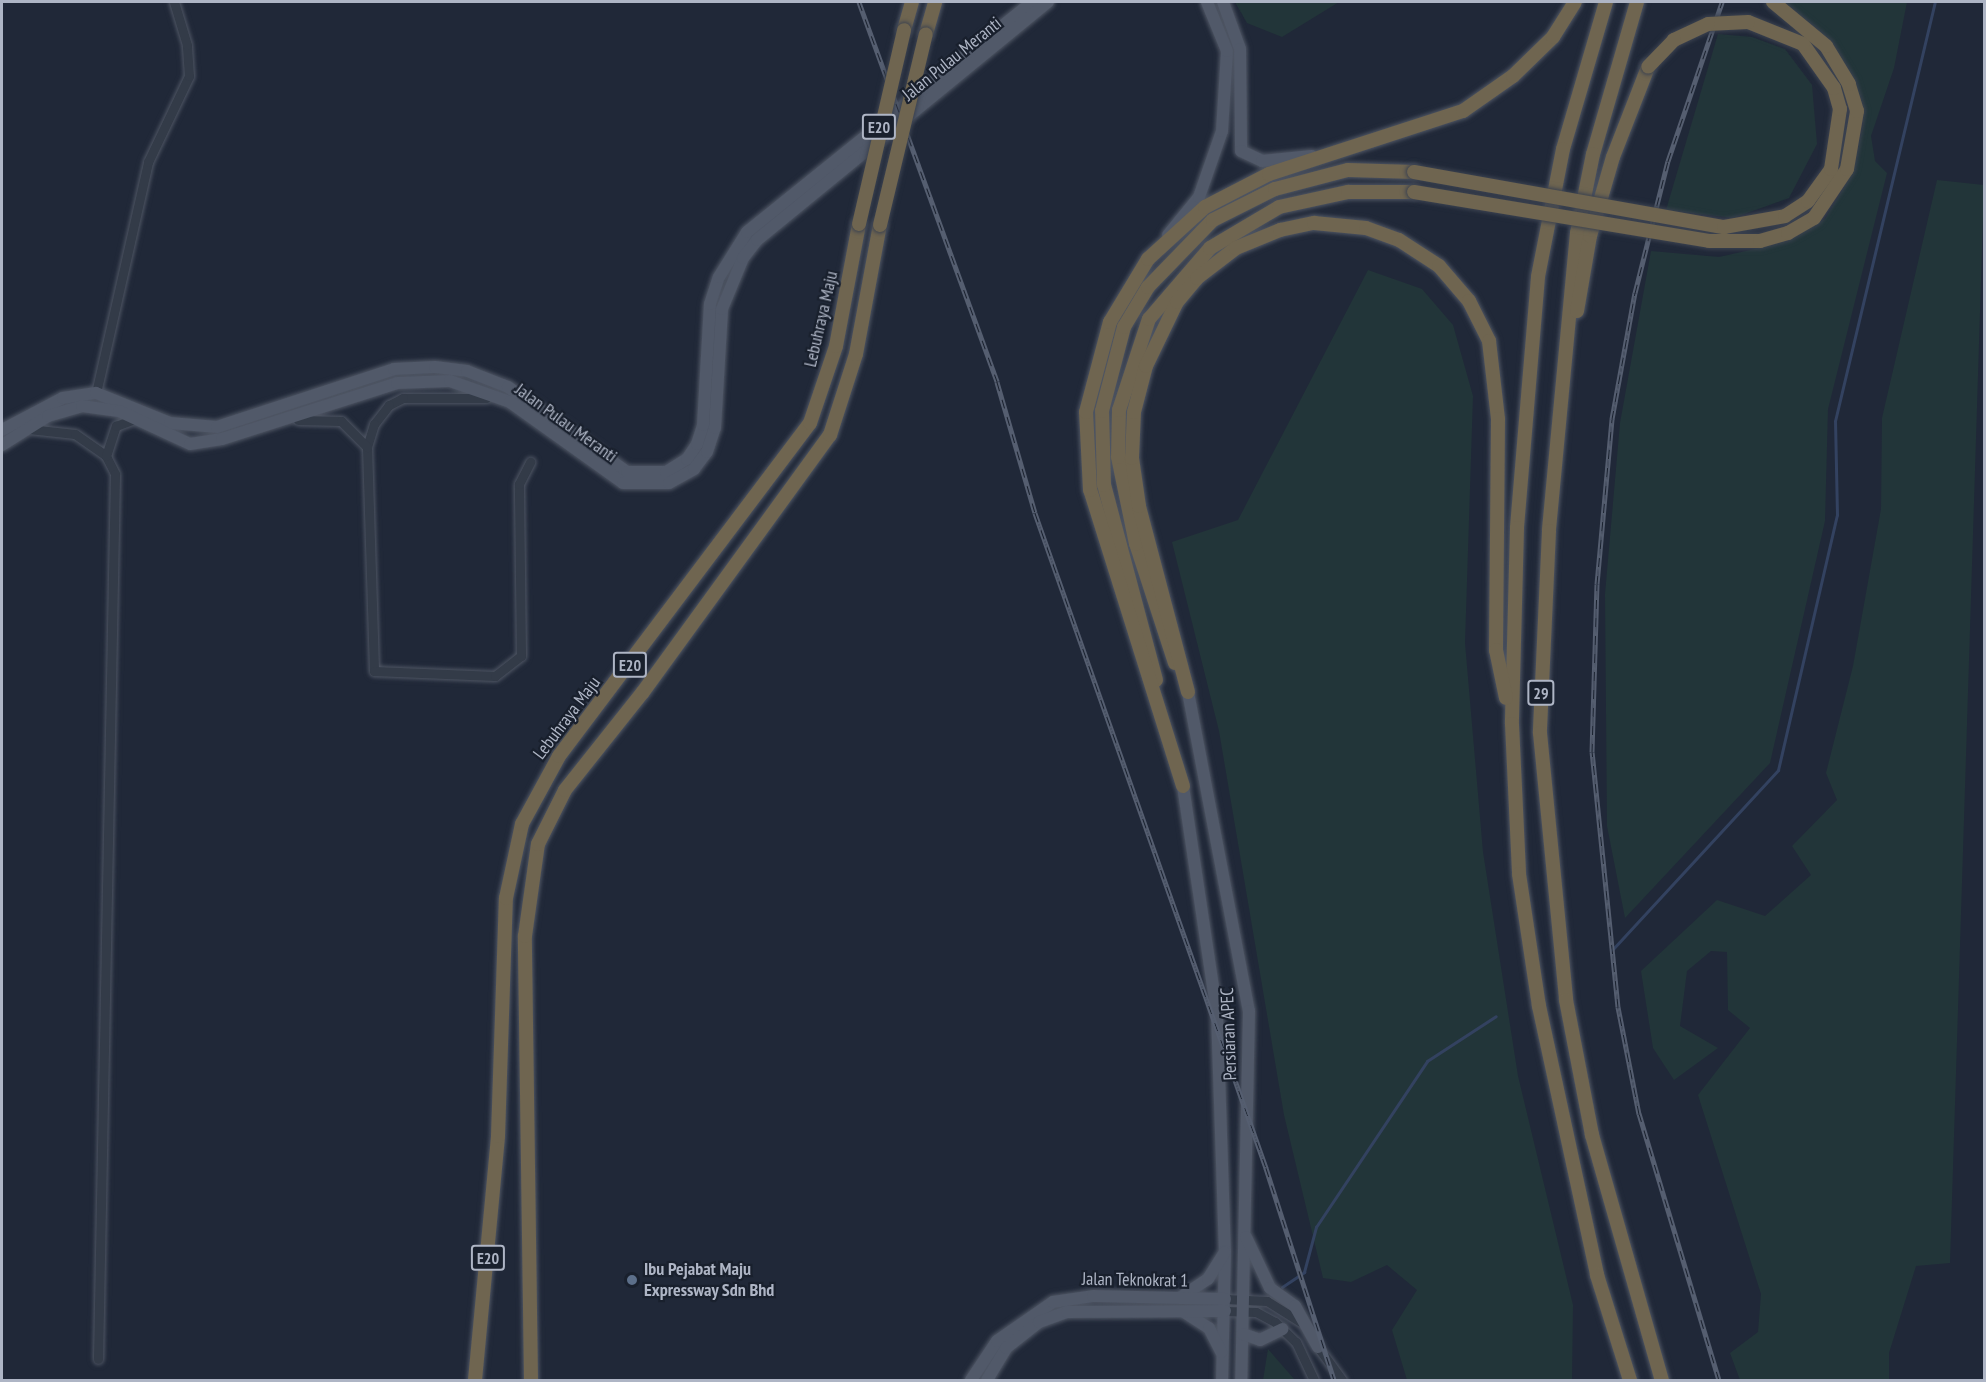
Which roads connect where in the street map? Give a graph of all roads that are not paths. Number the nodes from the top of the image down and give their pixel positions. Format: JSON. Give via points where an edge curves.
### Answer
{"nodes":[{"id":1,"x":174,"y":2,"type":"edge"},
{"id":2,"x":912,"y":2,"type":"edge"},
{"id":3,"x":935,"y":2,"type":"edge"},
{"id":4,"x":1032,"y":2,"type":"edge"},
{"id":5,"x":1048,"y":2,"type":"edge"},
{"id":6,"x":1207,"y":2,"type":"edge"},
{"id":7,"x":1223,"y":2,"type":"edge"},
{"id":8,"x":1575,"y":2,"type":"edge"},
{"id":9,"x":1606,"y":2,"type":"edge"},
{"id":10,"x":1637,"y":2,"type":"edge"},
{"id":11,"x":1773,"y":2,"type":"edge"},
{"id":12,"x":1343,"y":151,"type":"junction"},
{"id":13,"x":1148,"y":259,"type":"junction"},
{"id":14,"x":96,"y":393,"type":"junction"},
{"id":15,"x":510,"y":402,"type":"junction"},
{"id":16,"x":135,"y":418,"type":"junction"},
{"id":17,"x":1559,"y":421,"type":"junction"},
{"id":18,"x":256,"y":428,"type":"junction"},
{"id":19,"x":26,"y":429,"type":"junction"},
{"id":20,"x":2,"y":430,"type":"edge"},
{"id":21,"x":2,"y":444,"type":"edge"},
{"id":22,"x":367,"y":447,"type":"junction"},
{"id":23,"x":106,"y":456,"type":"junction"},
{"id":24,"x":531,"y":462,"type":"dead end"},
{"id":25,"x":1188,"y":692,"type":"junction"},
{"id":26,"x":1512,"y":724,"type":"junction"},
{"id":27,"x":1183,"y":786,"type":"junction"},
{"id":28,"x":1245,"y":1236,"type":"junction"},
{"id":29,"x":1225,"y":1251,"type":"junction"},
{"id":30,"x":1175,"y":1304,"type":"junction"},
{"id":31,"x":1226,"y":1305,"type":"junction"},
{"id":32,"x":1245,"y":1305,"type":"junction"},
{"id":33,"x":1283,"y":1329,"type":"junction"},
{"id":34,"x":1243,"y":1334,"type":"junction"},
{"id":35,"x":1318,"y":1347,"type":"junction"},
{"id":36,"x":1222,"y":1355,"type":"junction"},
{"id":37,"x":98,"y":1359,"type":"dead end"},
{"id":38,"x":475,"y":1380,"type":"edge"},
{"id":39,"x":531,"y":1380,"type":"edge"},
{"id":40,"x":971,"y":1380,"type":"edge"},
{"id":41,"x":987,"y":1380,"type":"edge"},
{"id":42,"x":1222,"y":1380,"type":"edge"},
{"id":43,"x":1241,"y":1380,"type":"edge"},
{"id":44,"x":1314,"y":1380,"type":"edge"},
{"id":45,"x":1342,"y":1380,"type":"edge"},
{"id":46,"x":1630,"y":1380,"type":"edge"},
{"id":47,"x":1662,"y":1380,"type":"edge"}],
"edges":[{"from":1,"to":14,"type":"street","via":[[187,45],[189,76],[148,162]]},
{"from":2,"to":38,"type":"highway","name":"Lebuhraya Maju","number":"E20","bridge":true,"via":[[859,224],[836,346],[810,423],[559,756],[522,824],[506,898],[498,1136]]},
{"from":3,"to":39,"type":"highway","number":"E20","bridge":true,"via":[[880,225],[856,354],[830,435],[643,692],[565,790],[538,844],[525,936]]},
{"from":4,"to":14,"type":"main road","name":"Jalan Pulau Meranti","via":[[747,232],[719,277],[710,304],[697,444],[687,459],[666,472],[620,469],[528,398],[467,371],[394,369],[217,428],[170,423]]},
{"from":5,"to":15,"type":"main road","name":"Jalan Pulau Meranti","via":[[780,218],[743,258],[716,332],[715,428],[694,469],[669,483],[623,483]]},
{"from":6,"to":13,"type":"main road","via":[[1227,51],[1216,155],[1199,197]]},
{"from":7,"to":12,"type":"main road","via":[[1240,49],[1242,151],[1275,161]]},
{"from":8,"to":12,"type":"highway","via":[[1545,45],[1463,111]]},
{"from":9,"to":26,"type":"highway","number":"29","via":[[1563,149],[1538,277],[1519,504]]},
{"from":10,"to":17,"type":"highway","number":"29","via":[[1593,154],[1577,233]]},
{"from":11,"to":25,"type":"highway","bridge":true,"via":[[1826,46],[1849,84],[1857,111],[1847,169],[1814,218],[1788,233],[1760,241],[1709,241],[1414,192],[1348,192],[1279,207],[1227,236],[1187,268],[1142,334],[1119,410],[1118,457],[1136,544]]},
{"from":12,"to":13,"type":"highway","via":[[1269,174],[1205,207]]},
{"from":13,"to":27,"type":"highway","via":[[1110,322],[1096,360],[1085,438],[1095,516]]},
{"from":14,"to":20,"type":"main road","via":[[63,398]]},
{"from":15,"to":18,"type":"main road","name":"Jalan Pulau Meranti","via":[[450,381],[397,383]]},
{"from":15,"to":22,"type":"street","via":[[450,394],[404,398],[379,415]]},
{"from":16,"to":18,"type":"main road","name":"Jalan Pulau Meranti","via":[[190,444]]},
{"from":16,"to":19,"type":"main road","name":"Jalan Pulau Meranti","via":[[82,406]]},
{"from":16,"to":23,"type":"street","via":[[116,426]]},
{"from":17,"to":27,"type":"highway","bridge":true,"via":[[1590,236],[1638,84],[1648,67],[1674,40],[1708,24],[1760,25],[1803,45],[1834,88],[1840,109],[1831,169],[1808,201],[1785,216],[1724,227],[1414,172],[1348,171],[1275,189],[1213,220],[1156,278],[1124,327],[1102,411],[1104,485]]},
{"from":17,"to":47,"type":"highway","number":"29","via":[[1542,649],[1540,733],[1550,872],[1566,1000],[1592,1135]]},
{"from":18,"to":22,"type":"street","via":[[329,417],[341,421]]},
{"from":19,"to":21,"type":"main road","name":"Jalan Pulau Meranti"},
{"from":19,"to":23,"type":"street","via":[[75,434]]},
{"from":22,"to":24,"type":"street","via":[[372,664],[382,674],[495,676],[521,656],[519,484]]},
{"from":23,"to":37,"type":"street","via":[[115,474]]},
{"from":25,"to":26,"type":"highway","via":[[1139,506],[1132,458],[1134,412],[1146,366],[1177,302],[1222,258],[1280,230],[1314,223],[1345,226],[1400,240],[1439,266],[1469,302],[1489,341],[1498,419],[1496,650]]},
{"from":25,"to":28,"type":"main road","name":"Persiaran APEC","via":[[1249,1011]]},
{"from":26,"to":46,"type":"highway","number":"29","via":[[1519,874],[1539,1006],[1597,1275]]},
{"from":27,"to":29,"type":"main road","name":"Persiaran APEC","via":[[1217,1013]]},
{"from":28,"to":32,"type":"main road","name":"Persiaran APEC"},
{"from":28,"to":35,"type":"main road","via":[[1270,1288],[1295,1306]]},
{"from":29,"to":30,"type":"main road","via":[[1199,1288]]},
{"from":29,"to":31,"type":"main road","name":"Persiaran APEC"},
{"from":30,"to":31,"type":"main road","name":"Jalan Teknokrat 1"},
{"from":30,"to":36,"type":"main road","via":[[1209,1328]]},
{"from":30,"to":40,"type":"main road","name":"Jalan Teknokrat 1","via":[[1079,1296],[1041,1306],[997,1341]]},
{"from":30,"to":41,"type":"main road","name":"Jalan Teknokrat 1","via":[[1082,1310],[1039,1322],[1006,1348]]},
{"from":31,"to":32,"type":"street"},
{"from":31,"to":36,"type":"main road","name":"Persiaran APEC"},
{"from":32,"to":33,"type":"street"},
{"from":32,"to":34,"type":"main road","name":"Persiaran APEC"},
{"from":32,"to":35,"type":"street","via":[[1267,1301],[1292,1314]]},
{"from":33,"to":34,"type":"main road","via":[[1260,1340]]},
{"from":33,"to":44,"type":"street"},
{"from":34,"to":43,"type":"main road","name":"Persiaran APEC"},
{"from":35,"to":45,"type":"street"},
{"from":36,"to":42,"type":"main road","name":"Persiaran APEC"}]}
